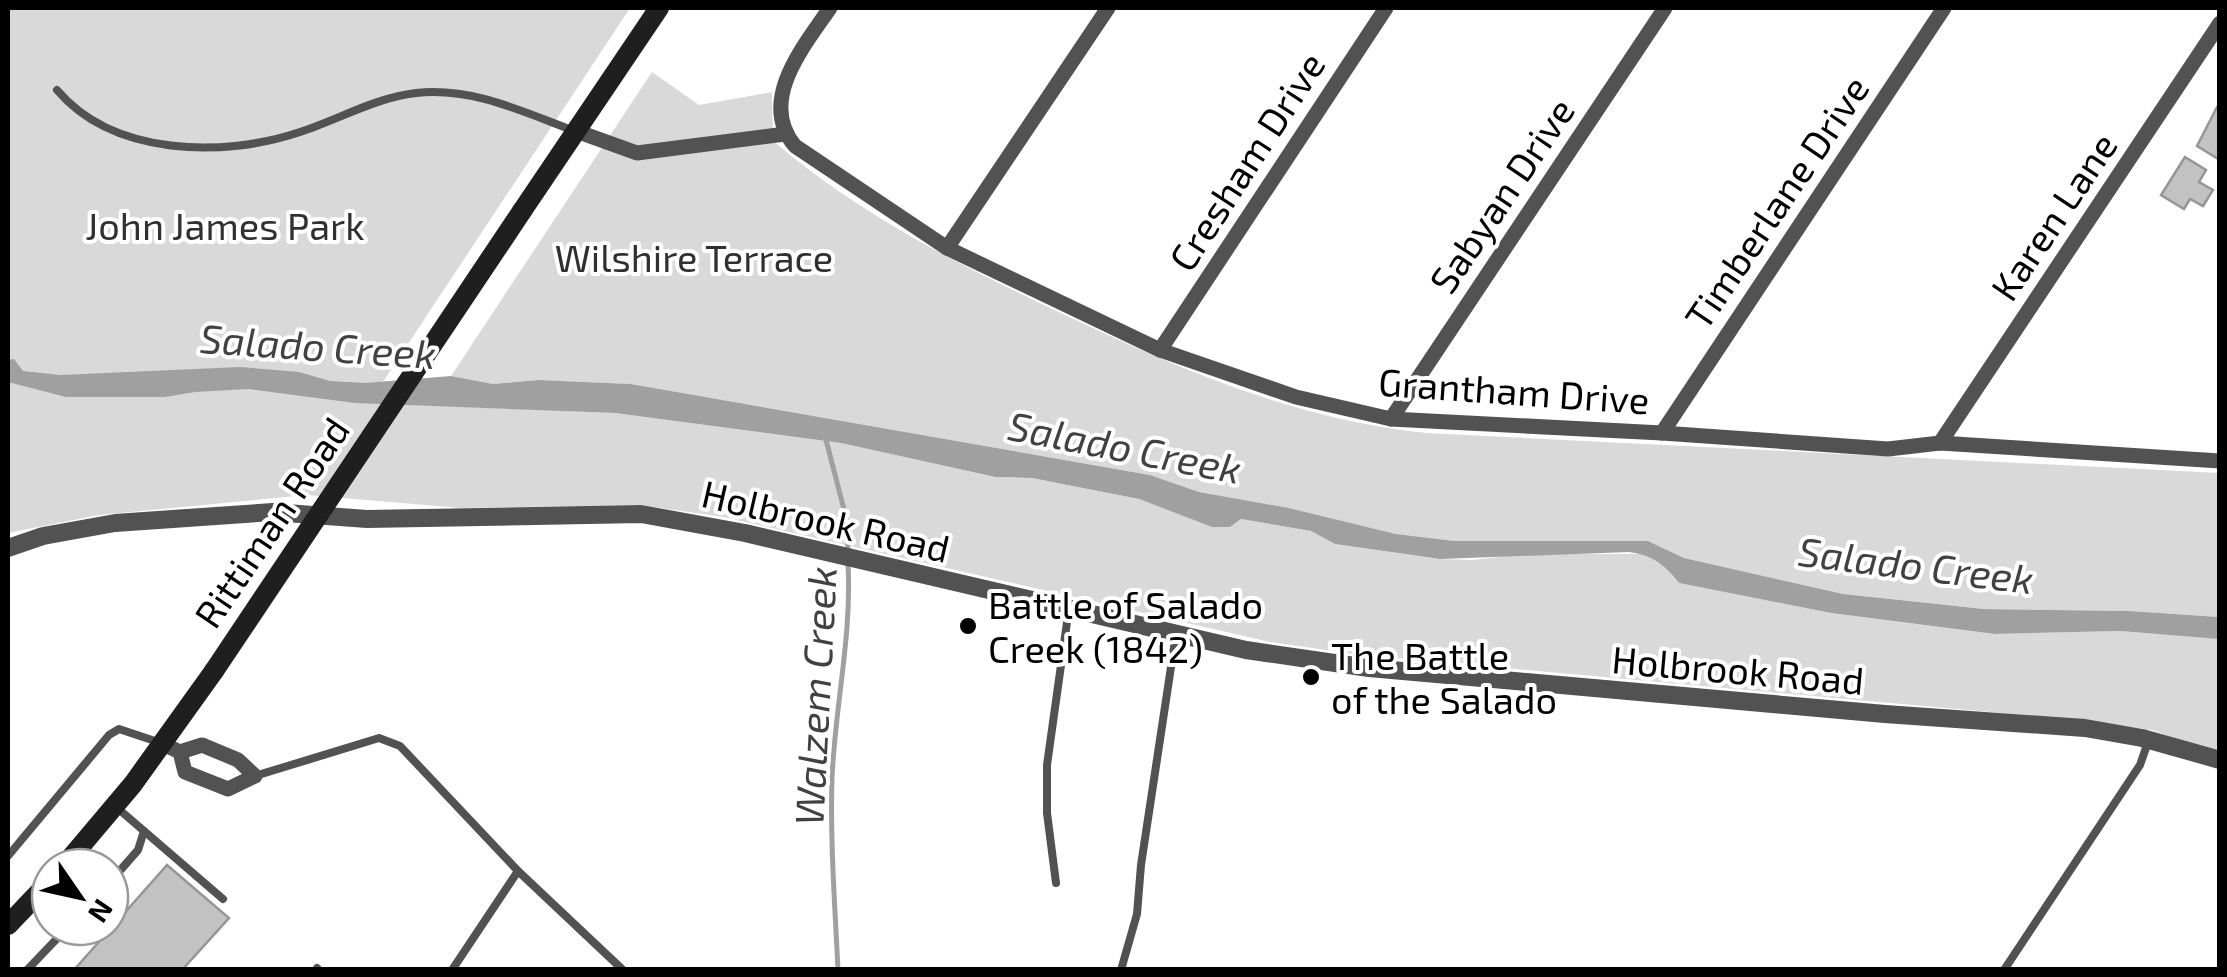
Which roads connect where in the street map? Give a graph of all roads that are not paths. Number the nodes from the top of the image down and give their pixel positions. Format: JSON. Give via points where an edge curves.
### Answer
{"nodes":[{"id":1,"x":659,"y":8,"type":"edge"},
{"id":2,"x":830,"y":8,"type":"edge"},
{"id":3,"x":1108,"y":8,"type":"edge"},
{"id":4,"x":1386,"y":8,"type":"edge"},
{"id":5,"x":1665,"y":8,"type":"edge"},
{"id":6,"x":1944,"y":8,"type":"edge"},
{"id":7,"x":2220,"y":23,"type":"edge"},
{"id":8,"x":56,"y":90,"type":"dead end"},
{"id":9,"x":576,"y":131,"type":"junction"},
{"id":10,"x":784,"y":134,"type":"junction"},
{"id":11,"x":947,"y":248,"type":"junction"},
{"id":12,"x":1160,"y":350,"type":"junction"},
{"id":13,"x":1391,"y":419,"type":"junction"},
{"id":14,"x":1662,"y":433,"type":"junction"},
{"id":15,"x":1940,"y":443,"type":"junction"},
{"id":16,"x":2217,"y":458,"type":"edge"},
{"id":17,"x":8,"y":548,"type":"edge"},
{"id":18,"x":1069,"y":608,"type":"junction"},
{"id":19,"x":1176,"y":634,"type":"junction"},
{"id":20,"x":2149,"y":740,"type":"junction"},
{"id":21,"x":172,"y":748,"type":"junction"},
{"id":22,"x":2220,"y":760,"type":"edge"},
{"id":23,"x":256,"y":776,"type":"junction"},
{"id":24,"x":115,"y":806,"type":"junction"},
{"id":25,"x":144,"y":831,"type":"junction"},
{"id":26,"x":80,"y":847,"type":"edge"},
{"id":27,"x":8,"y":856,"type":"edge"},
{"id":28,"x":130,"y":859,"type":"edge"},
{"id":29,"x":518,"y":872,"type":"junction"},
{"id":30,"x":1056,"y":882,"type":"dead end"},
{"id":31,"x":223,"y":899,"type":"dead end"},
{"id":32,"x":30,"y":900,"type":"edge"},
{"id":33,"x":9,"y":920,"type":"edge"},
{"id":34,"x":48,"y":947,"type":"edge"},
{"id":35,"x":26,"y":970,"type":"edge"},
{"id":36,"x":452,"y":970,"type":"edge"},
{"id":37,"x":623,"y":970,"type":"edge"},
{"id":38,"x":1121,"y":970,"type":"edge"},
{"id":39,"x":2004,"y":970,"type":"edge"}],
"edges":[{"from":1,"to":9,"type":"main road","name":"Rittiman Road"},
{"from":2,"to":10,"type":"street","via":[[788,74]]},
{"from":3,"to":11,"type":"street"},
{"from":4,"to":12,"type":"street","name":"Cresham Drive"},
{"from":5,"to":13,"type":"street","name":"Sabyan Drive"},
{"from":6,"to":14,"type":"street","name":"Timberlane Drive"},
{"from":7,"to":15,"type":"street","name":"Karen Lane"},
{"from":8,"to":9,"type":"lane","via":[[104,128],[186,146],[298,133],[384,98],[440,92],[484,97]]},
{"from":9,"to":10,"type":"street","via":[[637,153]]},
{"from":9,"to":21,"type":"main road","name":"Rittiman Road","bridge":true,"via":[[214,671]]},
{"from":10,"to":11,"type":"street","name":"Grantham Drive"},
{"from":11,"to":12,"type":"street","name":"Grantham Drive"},
{"from":12,"to":13,"type":"street","name":"Grantham Drive","via":[[1296,397]]},
{"from":13,"to":14,"type":"street","name":"Grantham Drive"},
{"from":14,"to":15,"type":"street","name":"Grantham Drive","via":[[1888,449]]},
{"from":15,"to":16,"type":"street","name":"Grantham Drive"},
{"from":17,"to":18,"type":"street","name":"Holbrook Road","via":[[115,523],[273,512],[367,519],[641,514]]},
{"from":18,"to":19,"type":"street","name":"Holbrook Road"},
{"from":18,"to":30,"type":"lane","via":[[1047,765]]},
{"from":19,"to":20,"type":"street","name":"Holbrook Road","via":[[1370,668],[2052,725]]},
{"from":19,"to":38,"type":"lane","via":[[1137,914]]},
{"from":20,"to":22,"type":"street","name":"Holbrook Road"},
{"from":20,"to":39,"type":"lane","via":[[2140,765]]},
{"from":21,"to":23,"type":"street","via":[[202,745]]},
{"from":21,"to":23,"type":"street","via":[[185,772],[228,789]]},
{"from":21,"to":24,"type":"main road","name":"Rittiman Road"},
{"from":21,"to":27,"type":"lane","via":[[119,730],[109,735]]},
{"from":23,"to":29,"type":"lane","via":[[379,738],[409,753]]},
{"from":24,"to":25,"type":"lane"},
{"from":24,"to":26,"type":"main road","name":"Rittiman Road"},
{"from":25,"to":28,"type":"lane"},
{"from":25,"to":31,"type":"lane"},
{"from":29,"to":36,"type":"lane"},
{"from":29,"to":37,"type":"lane"},
{"from":32,"to":33,"type":"main road"},
{"from":34,"to":35,"type":"lane"}]}
